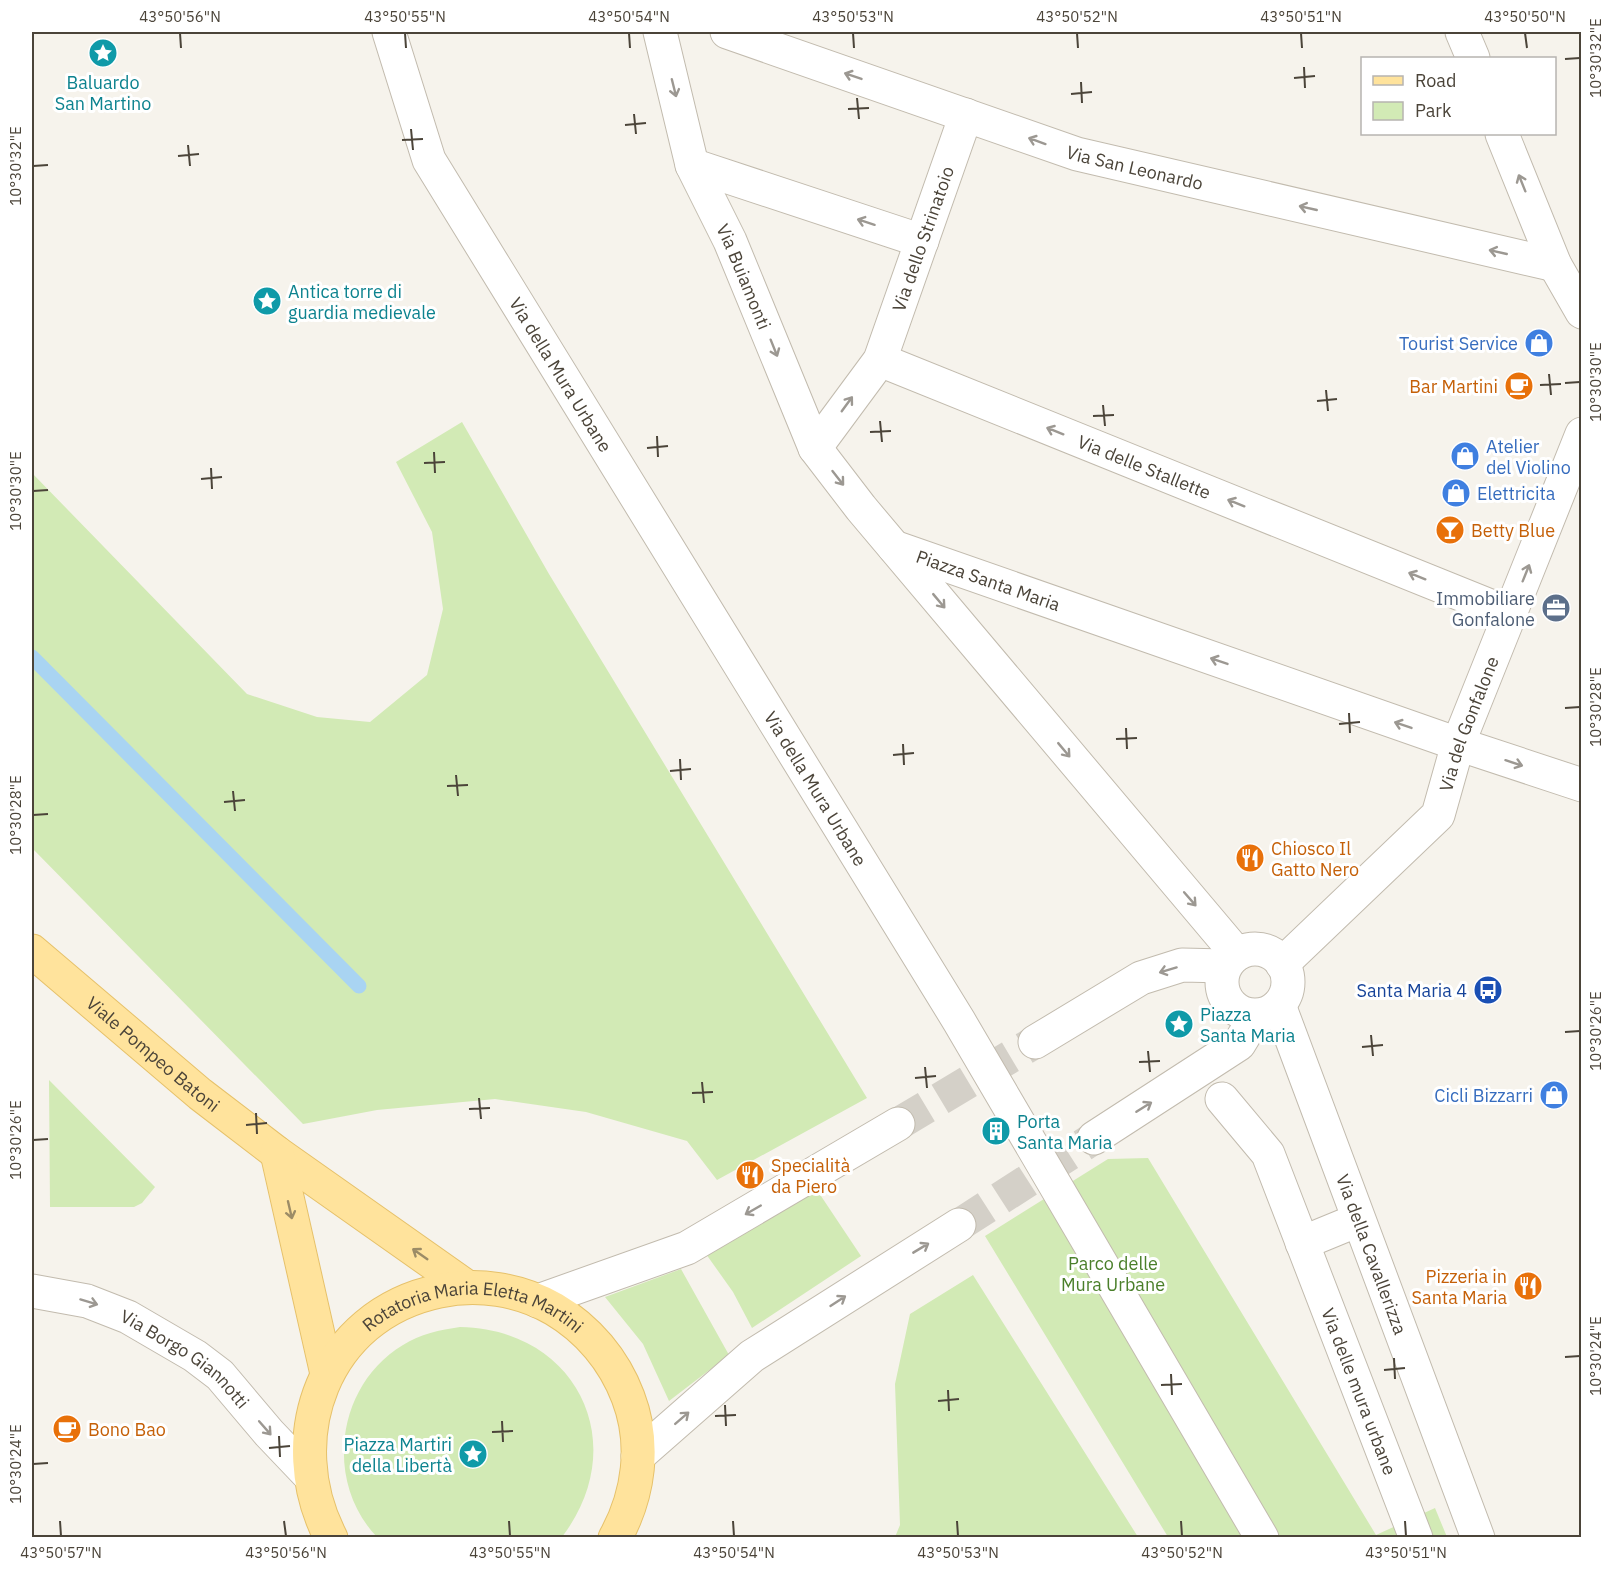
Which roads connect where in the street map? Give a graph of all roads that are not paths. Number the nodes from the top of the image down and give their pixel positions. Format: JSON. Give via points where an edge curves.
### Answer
{"nodes":[{"id":1,"x":389,"y":32,"type":"edge"},
{"id":2,"x":660,"y":32,"type":"edge"},
{"id":3,"x":727,"y":32,"type":"edge"},
{"id":4,"x":1462,"y":32,"type":"edge"},
{"id":5,"x":1473,"y":57,"type":"edge"},
{"id":6,"x":966,"y":115,"type":"junction"},
{"id":7,"x":1502,"y":135,"type":"edge"},
{"id":8,"x":692,"y":165,"type":"junction"},
{"id":9,"x":922,"y":241,"type":"junction"},
{"id":10,"x":1555,"y":265,"type":"junction"},
{"id":11,"x":1581,"y":312,"type":"edge"},
{"id":12,"x":879,"y":360,"type":"junction"},
{"id":13,"x":1581,"y":434,"type":"edge"},
{"id":14,"x":815,"y":448,"type":"junction"},
{"id":15,"x":861,"y":508,"type":"joint"},
{"id":16,"x":893,"y":546,"type":"junction"},
{"id":17,"x":1510,"y":614,"type":"junction"},
{"id":18,"x":1458,"y":744,"type":"junction"},
{"id":19,"x":1581,"y":785,"type":"edge"},
{"id":20,"x":32,"y":951,"type":"edge"},
{"id":21,"x":1231,"y":960,"type":"junction"},
{"id":22,"x":1282,"y":964,"type":"junction"},
{"id":23,"x":1268,"y":1010,"type":"junction"},
{"id":24,"x":1035,"y":1042,"type":"tunnel mouth"},
{"id":25,"x":1222,"y":1099,"type":"dead end"},
{"id":26,"x":898,"y":1124,"type":"tunnel mouth"},
{"id":27,"x":1095,"y":1138,"type":"tunnel mouth"},
{"id":28,"x":277,"y":1153,"type":"junction"},
{"id":29,"x":1359,"y":1220,"type":"junction"},
{"id":30,"x":959,"y":1225,"type":"tunnel mouth"},
{"id":31,"x":1302,"y":1243,"type":"junction"},
{"id":32,"x":467,"y":1287,"type":"junction"},
{"id":33,"x":32,"y":1291,"type":"edge"},
{"id":34,"x":538,"y":1301,"type":"junction"},
{"id":35,"x":327,"y":1374,"type":"junction"},
{"id":36,"x":638,"y":1456,"type":"junction"},
{"id":37,"x":309,"y":1475,"type":"junction"},
{"id":38,"x":331,"y":1538,"type":"edge"},
{"id":39,"x":615,"y":1538,"type":"edge"},
{"id":40,"x":1262,"y":1538,"type":"edge"},
{"id":41,"x":1416,"y":1538,"type":"edge"},
{"id":42,"x":1478,"y":1538,"type":"edge"}],
"edges":[{"from":1,"to":40,"type":"street","name":"Via della Mura Urbane","via":[[429,160],[959,1021]]},
{"from":2,"to":8,"type":"street","name":"Via Buiamonti","one_way":true},
{"from":6,"to":3,"type":"street","name":"Via San Leonardo","one_way":true},
{"from":4,"to":5,"type":"street"},
{"from":6,"to":9,"type":"street","name":"Via dello Strinatoio"},
{"from":10,"to":6,"type":"street","name":"Via San Leonardo","one_way":true,"via":[[1077,154]]},
{"from":10,"to":7,"type":"street","one_way":true},
{"from":9,"to":8,"type":"street","one_way":true},
{"from":8,"to":14,"type":"street","name":"Via Buiamonti","one_way":true,"via":[[730,241]]},
{"from":9,"to":12,"type":"street","name":"Via dello Strinatoio"},
{"from":10,"to":11,"type":"street"},
{"from":14,"to":12,"type":"street","one_way":true},
{"from":17,"to":12,"type":"street","name":"Via delle Stallette","one_way":true},
{"from":17,"to":13,"type":"street","name":"Via del Gonfalone","one_way":true},
{"from":14,"to":15,"type":"street","name":"Via Buiamonti","one_way":true},
{"from":15,"to":16,"type":"street","name":"Piazza Santa Maria"},
{"from":18,"to":16,"type":"street","name":"Piazza Santa Maria","one_way":true},
{"from":16,"to":21,"type":"street","name":"Piazza Santa Maria","one_way":true},
{"from":17,"to":18,"type":"street","name":"Via del Gonfalone"},
{"from":18,"to":19,"type":"street","name":"Piazza Santa Maria","one_way":true},
{"from":18,"to":22,"type":"street","name":"Via del Gonfalone","via":[[1438,815]]},
{"from":20,"to":28,"type":"main road","name":"Viale Pompeo Batoni","via":[[200,1094]]},
{"from":21,"to":22,"type":"street","via":[[1253,949],[1262,949]]},
{"from":21,"to":23,"type":"street","via":[[1222,984],[1227,1000],[1239,1012]]},
{"from":21,"to":24,"type":"street","one_way":true,"via":[[1182,965],[1141,978]]},
{"from":22,"to":23,"type":"street","via":[[1288,981],[1284,997]]},
{"from":27,"to":23,"type":"street","one_way":true,"via":[[1239,1044]]},
{"from":23,"to":29,"type":"street","name":"Via della Cavallerizza"},
{"from":25,"to":31,"type":"street","name":"Via delle mura urbane","via":[[1268,1154]]},
{"from":26,"to":34,"type":"street","one_way":true,"via":[[687,1248]]},
{"from":32,"to":28,"type":"main road","name":"Viale Pompeo Batoni","one_way":true},
{"from":28,"to":35,"type":"main road","one_way":true},
{"from":29,"to":31,"type":"street"},
{"from":29,"to":42,"type":"street","name":"Via della Cavallerizza"},
{"from":36,"to":30,"type":"street","one_way":true,"via":[[752,1356]]},
{"from":31,"to":41,"type":"street","name":"Via delle mura urbane"},
{"from":32,"to":34,"type":"main road","name":"Rotatoria Maria Eletta Martini","via":[[506,1291]]},
{"from":32,"to":35,"type":"main road","name":"Rotatoria Maria Eletta Martini","via":[[420,1296],[381,1316],[348,1345]]},
{"from":33,"to":37,"type":"street","name":"Via Borgo Giannotti","one_way":true,"via":[[108,1309],[195,1356],[220,1376]]},
{"from":34,"to":36,"type":"main road","name":"Rotatoria Maria Eletta Martini","via":[[572,1320],[612,1363],[631,1405]]},
{"from":35,"to":37,"type":"main road","name":"Rotatoria Maria Eletta Martini","via":[[311,1423]]},
{"from":36,"to":39,"type":"main road","name":"Rotatoria Maria Eletta Martini","via":[[632,1501]]},
{"from":37,"to":38,"type":"main road","name":"Rotatoria Maria Eletta Martini","via":[[313,1496]]}]}
